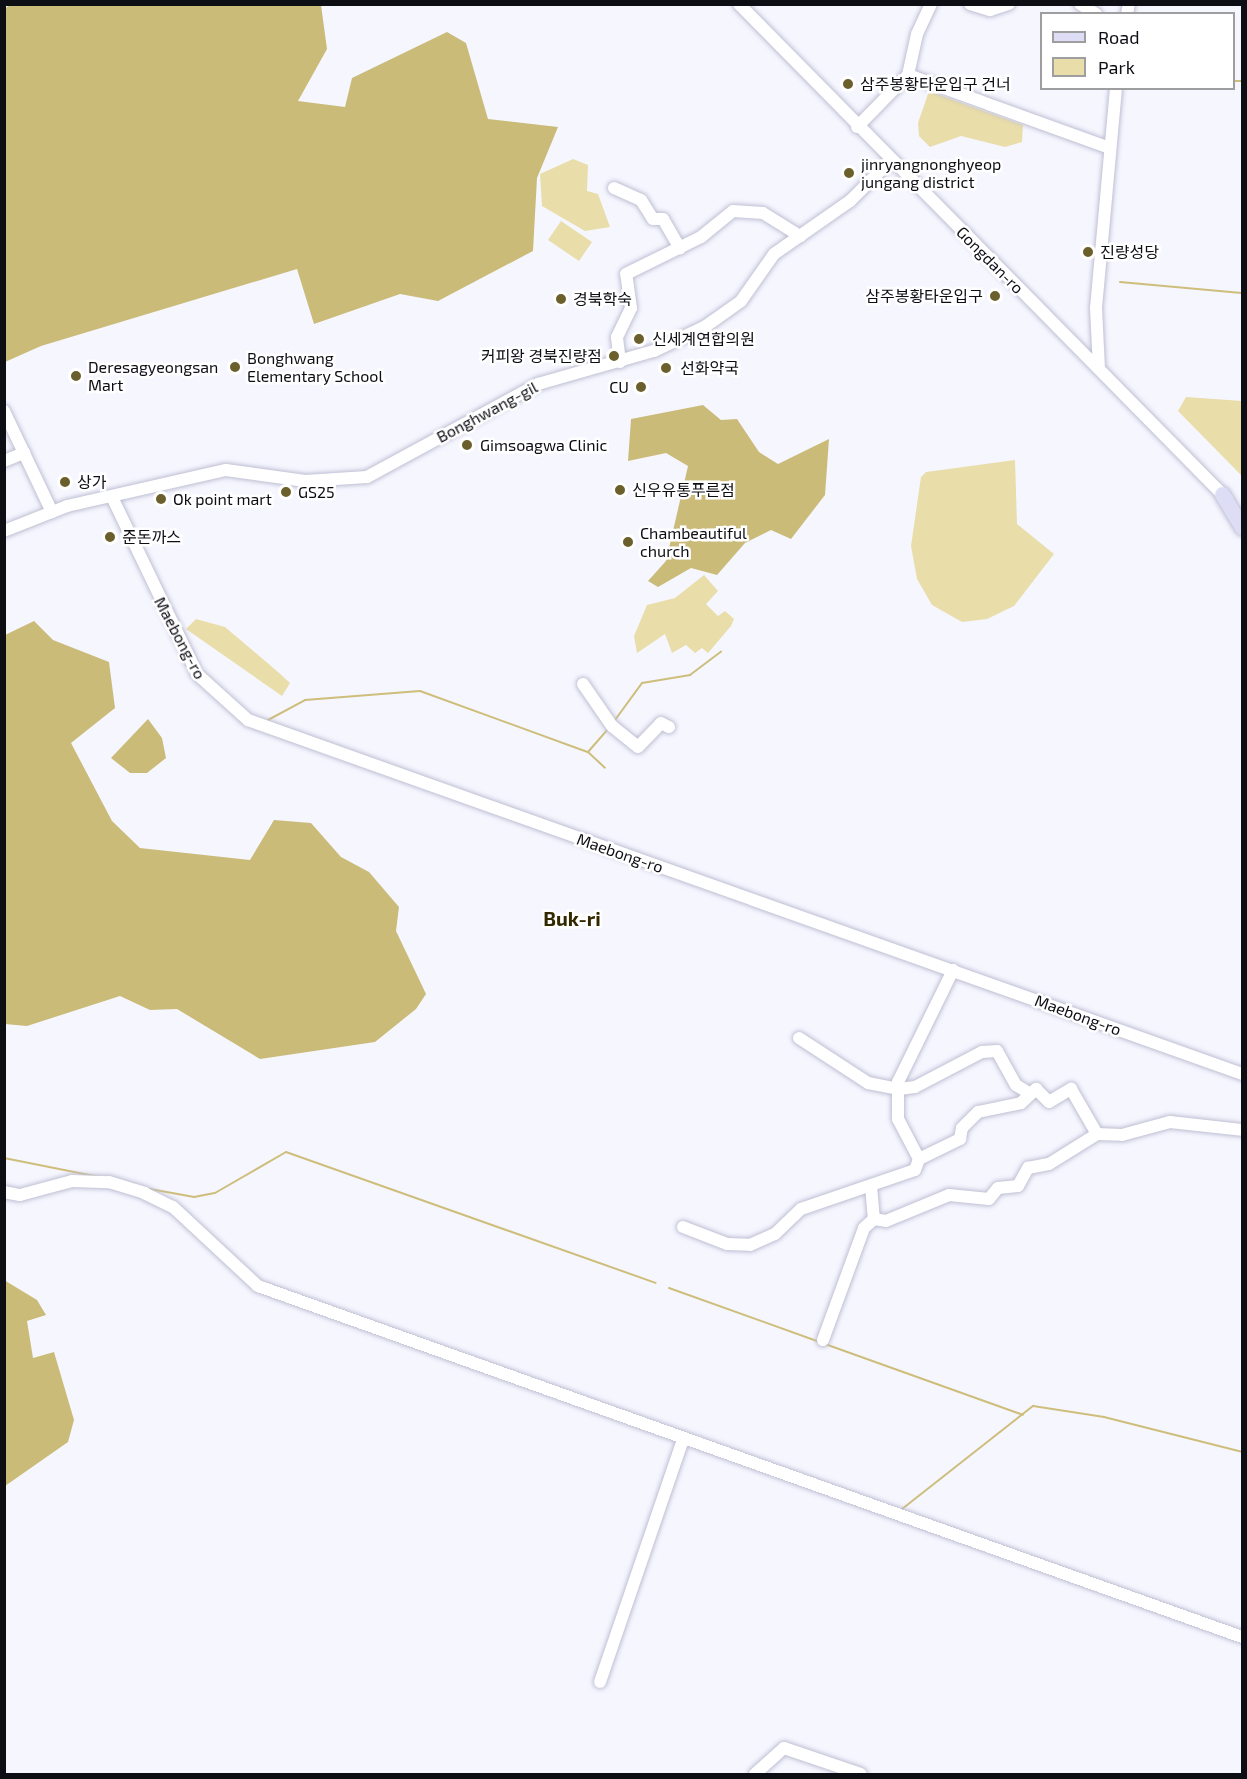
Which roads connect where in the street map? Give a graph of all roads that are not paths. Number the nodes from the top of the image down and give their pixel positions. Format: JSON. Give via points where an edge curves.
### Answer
{"nodes":[{"id":1,"x":739,"y":4,"type":"edge"},
{"id":2,"x":931,"y":4,"type":"edge"},
{"id":3,"x":970,"y":4,"type":"edge"},
{"id":4,"x":1009,"y":4,"type":"edge"},
{"id":5,"x":1080,"y":4,"type":"edge"},
{"id":6,"x":1093,"y":12,"type":"edge"},
{"id":7,"x":908,"y":75,"type":"junction"},
{"id":8,"x":1116,"y":90,"type":"edge"},
{"id":9,"x":857,"y":127,"type":"junction"},
{"id":10,"x":1107,"y":147,"type":"junction"},
{"id":11,"x":890,"y":161,"type":"junction"},
{"id":12,"x":614,"y":188,"type":"dead end"},
{"id":13,"x":800,"y":236,"type":"junction"},
{"id":14,"x":680,"y":249,"type":"junction"},
{"id":15,"x":620,"y":362,"type":"junction"},
{"id":16,"x":1100,"y":369,"type":"junction"},
{"id":17,"x":4,"y":411,"type":"edge"},
{"id":18,"x":24,"y":453,"type":"junction"},
{"id":19,"x":4,"y":461,"type":"edge"},
{"id":20,"x":1222,"y":494,"type":"junction"},
{"id":21,"x":112,"y":497,"type":"junction"},
{"id":22,"x":1242,"y":502,"type":"edge"},
{"id":23,"x":52,"y":512,"type":"junction"},
{"id":24,"x":1242,"y":515,"type":"edge"},
{"id":25,"x":1242,"y":527,"type":"edge"},
{"id":26,"x":4,"y":531,"type":"edge"},
{"id":27,"x":583,"y":684,"type":"dead end"},
{"id":28,"x":665,"y":725,"type":"dead end"},
{"id":29,"x":953,"y":970,"type":"junction"},
{"id":30,"x":799,"y":1038,"type":"dead end"},
{"id":31,"x":1242,"y":1074,"type":"edge"},
{"id":32,"x":899,"y":1089,"type":"junction"},
{"id":33,"x":1029,"y":1093,"type":"junction"},
{"id":34,"x":1242,"y":1130,"type":"edge"},
{"id":35,"x":1097,"y":1134,"type":"junction"},
{"id":36,"x":919,"y":1159,"type":"junction"},
{"id":37,"x":871,"y":1186,"type":"junction"},
{"id":38,"x":4,"y":1192,"type":"edge"},
{"id":39,"x":874,"y":1219,"type":"junction"},
{"id":40,"x":683,"y":1227,"type":"dead end"},
{"id":41,"x":823,"y":1340,"type":"dead end"},
{"id":42,"x":682,"y":1438,"type":"junction"},
{"id":43,"x":1242,"y":1637,"type":"edge"},
{"id":44,"x":600,"y":1682,"type":"dead end"},
{"id":45,"x":755,"y":1774,"type":"edge"},
{"id":46,"x":861,"y":1774,"type":"edge"}],
"edges":[{"from":1,"to":9,"type":"street","name":"Gongdan-ro"},
{"from":2,"to":7,"type":"street","via":[[917,34]]},
{"from":3,"to":4,"type":"street","via":[[990,10]]},
{"from":5,"to":6,"type":"street"},
{"from":7,"to":9,"type":"street"},
{"from":7,"to":10,"type":"street"},
{"from":8,"to":10,"type":"street"},
{"from":9,"to":11,"type":"street","name":"Gongdan-ro"},
{"from":10,"to":16,"type":"street","via":[[1110,176],[1096,308]]},
{"from":11,"to":13,"type":"street","name":"Bonghwang-gil","via":[[850,201]]},
{"from":11,"to":16,"type":"street","name":"Gongdan-ro"},
{"from":12,"to":14,"type":"street","via":[[641,200],[653,219],[663,219]]},
{"from":13,"to":14,"type":"street","via":[[763,213],[733,211]]},
{"from":13,"to":15,"type":"street","name":"Bonghwang-gil","via":[[774,254],[730,311],[691,334]]},
{"from":14,"to":15,"type":"street","via":[[626,274],[630,308],[617,337]]},
{"from":15,"to":21,"type":"street","name":"Bonghwang-gil","via":[[538,384],[357,480],[305,481],[226,470]]},
{"from":16,"to":20,"type":"street","name":"Gongdan-ro"},
{"from":17,"to":18,"type":"street"},
{"from":18,"to":19,"type":"street"},
{"from":18,"to":23,"type":"street"},
{"from":20,"to":22,"type":"main road"},
{"from":20,"to":24,"type":"street","name":"Gongdan-ro"},
{"from":20,"to":25,"type":"main road"},
{"from":21,"to":23,"type":"street","name":"Bonghwang-gil"},
{"from":21,"to":29,"type":"street","name":"Maebong-ro","via":[[197,674],[224,704],[264,728]]},
{"from":23,"to":26,"type":"street","name":"Bonghwang-gil"},
{"from":27,"to":28,"type":"street","via":[[612,726],[638,747]]},
{"from":29,"to":31,"type":"street","name":"Maebong-ro"},
{"from":29,"to":32,"type":"street"},
{"from":30,"to":32,"type":"street","via":[[868,1083]]},
{"from":32,"to":33,"type":"street","via":[[915,1087],[990,1050],[997,1051],[1016,1085]]},
{"from":32,"to":36,"type":"street","via":[[898,1119]]},
{"from":33,"to":35,"type":"street","via":[[1036,1089],[1049,1102],[1071,1089]]},
{"from":33,"to":36,"type":"street","via":[[1021,1102],[978,1112],[962,1128],[960,1139]]},
{"from":34,"to":35,"type":"street","via":[[1170,1122],[1122,1135]]},
{"from":35,"to":39,"type":"street","via":[[1049,1164],[1028,1168],[1018,1186],[998,1188],[988,1199],[949,1195],[886,1221]]},
{"from":36,"to":37,"type":"street","via":[[915,1170]]},
{"from":37,"to":39,"type":"street"},
{"from":37,"to":40,"type":"street","via":[[801,1209],[775,1234],[750,1245],[727,1244]]},
{"from":38,"to":42,"type":"street","via":[[20,1195],[72,1181],[109,1182],[144,1193],[173,1207],[251,1282]]},
{"from":39,"to":41,"type":"street","via":[[864,1228]]},
{"from":42,"to":43,"type":"street"},
{"from":42,"to":44,"type":"street"},
{"from":45,"to":46,"type":"street","via":[[784,1748]]}]}
